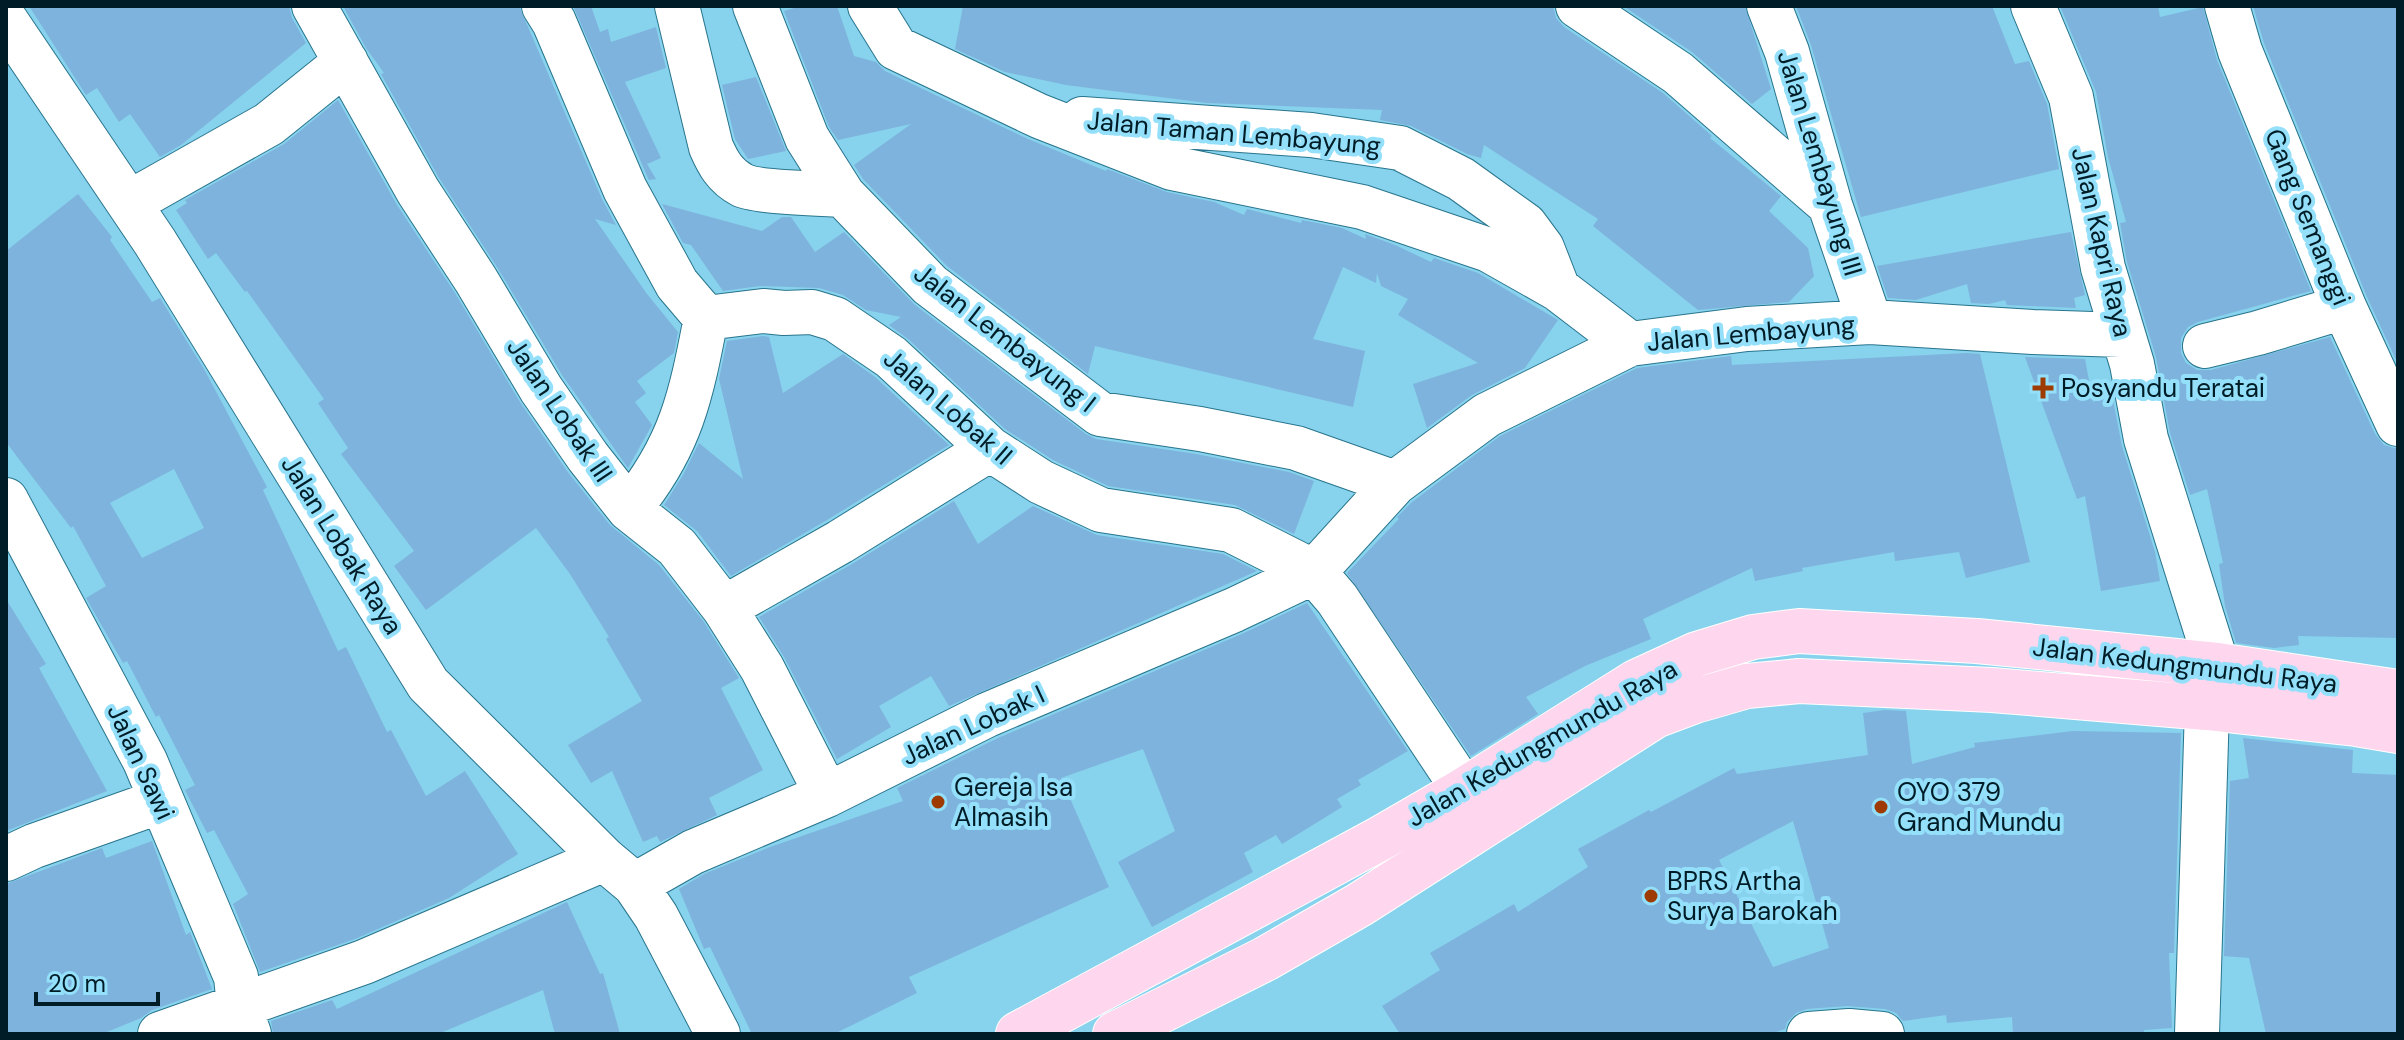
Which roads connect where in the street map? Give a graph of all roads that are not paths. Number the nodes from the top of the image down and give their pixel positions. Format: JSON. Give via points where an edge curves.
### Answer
{"nodes":[{"id":1,"x":314,"y":6,"type":"edge"},
{"id":2,"x":544,"y":6,"type":"edge"},
{"id":3,"x":677,"y":6,"type":"edge"},
{"id":4,"x":755,"y":6,"type":"edge"},
{"id":5,"x":870,"y":6,"type":"edge"},
{"id":6,"x":1578,"y":6,"type":"edge"},
{"id":7,"x":1769,"y":6,"type":"edge"},
{"id":8,"x":2033,"y":6,"type":"edge"},
{"id":9,"x":2227,"y":6,"type":"edge"},
{"id":10,"x":6,"y":21,"type":"edge"},
{"id":11,"x":346,"y":62,"type":"junction"},
{"id":12,"x":1039,"y":116,"type":"junction"},
{"id":13,"x":1181,"y":126,"type":"junction"},
{"id":14,"x":1172,"y":168,"type":"junction"},
{"id":15,"x":843,"y":195,"type":"junction"},
{"id":16,"x":129,"y":203,"type":"junction"},
{"id":17,"x":1830,"y":205,"type":"junction"},
{"id":18,"x":1558,"y":289,"type":"junction"},
{"id":19,"x":2344,"y":307,"type":"junction"},
{"id":20,"x":706,"y":318,"type":"junction"},
{"id":21,"x":1870,"y":322,"type":"junction"},
{"id":22,"x":2121,"y":335,"type":"junction"},
{"id":23,"x":1630,"y":344,"type":"junction"},
{"id":24,"x":2205,"y":346,"type":"dead end"},
{"id":25,"x":2398,"y":424,"type":"edge"},
{"id":26,"x":990,"y":449,"type":"junction"},
{"id":27,"x":1395,"y":483,"type":"junction"},
{"id":28,"x":6,"y":500,"type":"edge"},
{"id":29,"x":629,"y":509,"type":"junction"},
{"id":30,"x":1314,"y":572,"type":"junction"},
{"id":31,"x":724,"y":608,"type":"junction"},
{"id":32,"x":2217,"y":665,"type":"junction"},
{"id":33,"x":2398,"y":692,"type":"edge"},
{"id":34,"x":2207,"y":708,"type":"junction"},
{"id":35,"x":2398,"y":731,"type":"edge"},
{"id":36,"x":1464,"y":790,"type":"junction"},
{"id":37,"x":827,"y":795,"type":"junction"},
{"id":38,"x":161,"y":801,"type":"junction"},
{"id":39,"x":6,"y":859,"type":"edge"},
{"id":40,"x":620,"y":872,"type":"junction"},
{"id":41,"x":244,"y":1020,"type":"edge"},
{"id":42,"x":160,"y":1034,"type":"edge"},
{"id":43,"x":718,"y":1034,"type":"edge"},
{"id":44,"x":1018,"y":1034,"type":"edge"},
{"id":45,"x":1115,"y":1034,"type":"edge"},
{"id":46,"x":1809,"y":1034,"type":"edge"},
{"id":47,"x":1882,"y":1034,"type":"edge"},
{"id":48,"x":2197,"y":1034,"type":"edge"}],
"edges":[{"from":1,"to":11,"type":"street","name":"Jalan Lobak III"},
{"from":2,"to":20,"type":"street","via":[[625,189],[677,284]]},
{"from":3,"to":15,"type":"street","via":[[718,165],[745,187]]},
{"from":4,"to":15,"type":"street","name":"Jalan Lembayung I","via":[[807,138]]},
{"from":5,"to":12,"type":"street","name":"Jalan Taman Lembayung","via":[[896,48]]},
{"from":6,"to":17,"type":"street","via":[[1678,73]]},
{"from":7,"to":17,"type":"street","name":"Jalan Lembayung III"},
{"from":8,"to":22,"type":"street","name":"Jalan Kapri Raya","via":[[2071,97]]},
{"from":9,"to":19,"type":"street","name":"Gang Semanggi","via":[[2240,51]]},
{"from":10,"to":16,"type":"street","name":"Jalan Lobak Raya"},
{"from":11,"to":16,"type":"street","via":[[269,124]]},
{"from":11,"to":29,"type":"street","name":"Jalan Lobak III","via":[[418,191],[541,389]]},
{"from":12,"to":13,"type":"street","name":"Jalan Taman Lembayung"},
{"from":12,"to":14,"type":"street","name":"Jalan Taman Lembayung"},
{"from":13,"to":14,"type":"street"},
{"from":13,"to":18,"type":"street","name":"Jalan Taman Lembayung","via":[[1311,135],[1400,148],[1461,179],[1525,225],[1542,248]]},
{"from":14,"to":18,"type":"street","name":"Jalan Taman Lembayung","via":[[1362,207],[1489,250]]},
{"from":15,"to":27,"type":"street","name":"Jalan Lembayung I","via":[[930,285],[1100,414],[1296,448]]},
{"from":16,"to":40,"type":"street","name":"Jalan Lobak Raya","via":[[428,684]]},
{"from":17,"to":21,"type":"street","name":"Jalan Lembayung III"},
{"from":18,"to":23,"type":"street","name":"Jalan Taman Lembayung"},
{"from":19,"to":24,"type":"street"},
{"from":19,"to":25,"type":"street","name":"Gang Semanggi"},
{"from":20,"to":26,"type":"street","name":"Jalan Lobak II","via":[[763,311],[812,312],[835,319],[891,357]]},
{"from":20,"to":29,"type":"street","via":[[675,441]]},
{"from":21,"to":22,"type":"street","name":"Jalan Lembayung"},
{"from":21,"to":23,"type":"street","name":"Jalan Lembayung","via":[[1747,329]]},
{"from":22,"to":32,"type":"street","name":"Jalan Kapri Raya","via":[[2146,439]]},
{"from":23,"to":27,"type":"street","name":"Jalan Lembayung","via":[[1487,415]]},
{"from":26,"to":30,"type":"street","name":"Jalan Lobak II","via":[[1041,482],[1101,510],[1231,530]]},
{"from":26,"to":31,"type":"street"},
{"from":27,"to":30,"type":"street","name":"Jalan Lembayung"},
{"from":28,"to":38,"type":"street","name":"Jalan Sawi","via":[[145,761]]},
{"from":29,"to":31,"type":"street","name":"Jalan Lobak III","via":[[677,547]]},
{"from":30,"to":36,"type":"street","name":"Jalan Lobak II"},
{"from":30,"to":37,"type":"street","name":"Jalan Lobak I","via":[[987,715]]},
{"from":31,"to":37,"type":"street","name":"Jalan Lobak III","via":[[762,668]]},
{"from":32,"to":33,"type":"main road","name":"Jalan Kedungmundu Raya"},
{"from":32,"to":34,"type":"street"},
{"from":32,"to":36,"type":"main road","name":"Jalan Kedungmundu Raya","via":[[1977,641],[1799,631],[1753,637],[1697,654],[1636,682]]},
{"from":34,"to":35,"type":"main road","name":"Jalan Kedungmundu Raya"},
{"from":34,"to":45,"type":"main road","name":"Jalan Kedungmundu Raya","via":[[1799,681],[1747,686],[1695,701],[1655,716],[1265,959]]},
{"from":34,"to":48,"type":"street"},
{"from":36,"to":44,"type":"main road","name":"Jalan Kedungmundu Raya"},
{"from":37,"to":40,"type":"street","name":"Jalan Lobak I","via":[[693,852]]},
{"from":38,"to":39,"type":"street"},
{"from":38,"to":41,"type":"street","name":"Jalan Sawi","via":[[236,977]]},
{"from":40,"to":41,"type":"street","name":"Jalan Lobak I","via":[[364,962]]},
{"from":40,"to":43,"type":"street","name":"Jalan Lobak Raya","via":[[656,916]]},
{"from":41,"to":42,"type":"street","name":"Jalan Lobak I"},
{"from":46,"to":47,"type":"street"}]}
